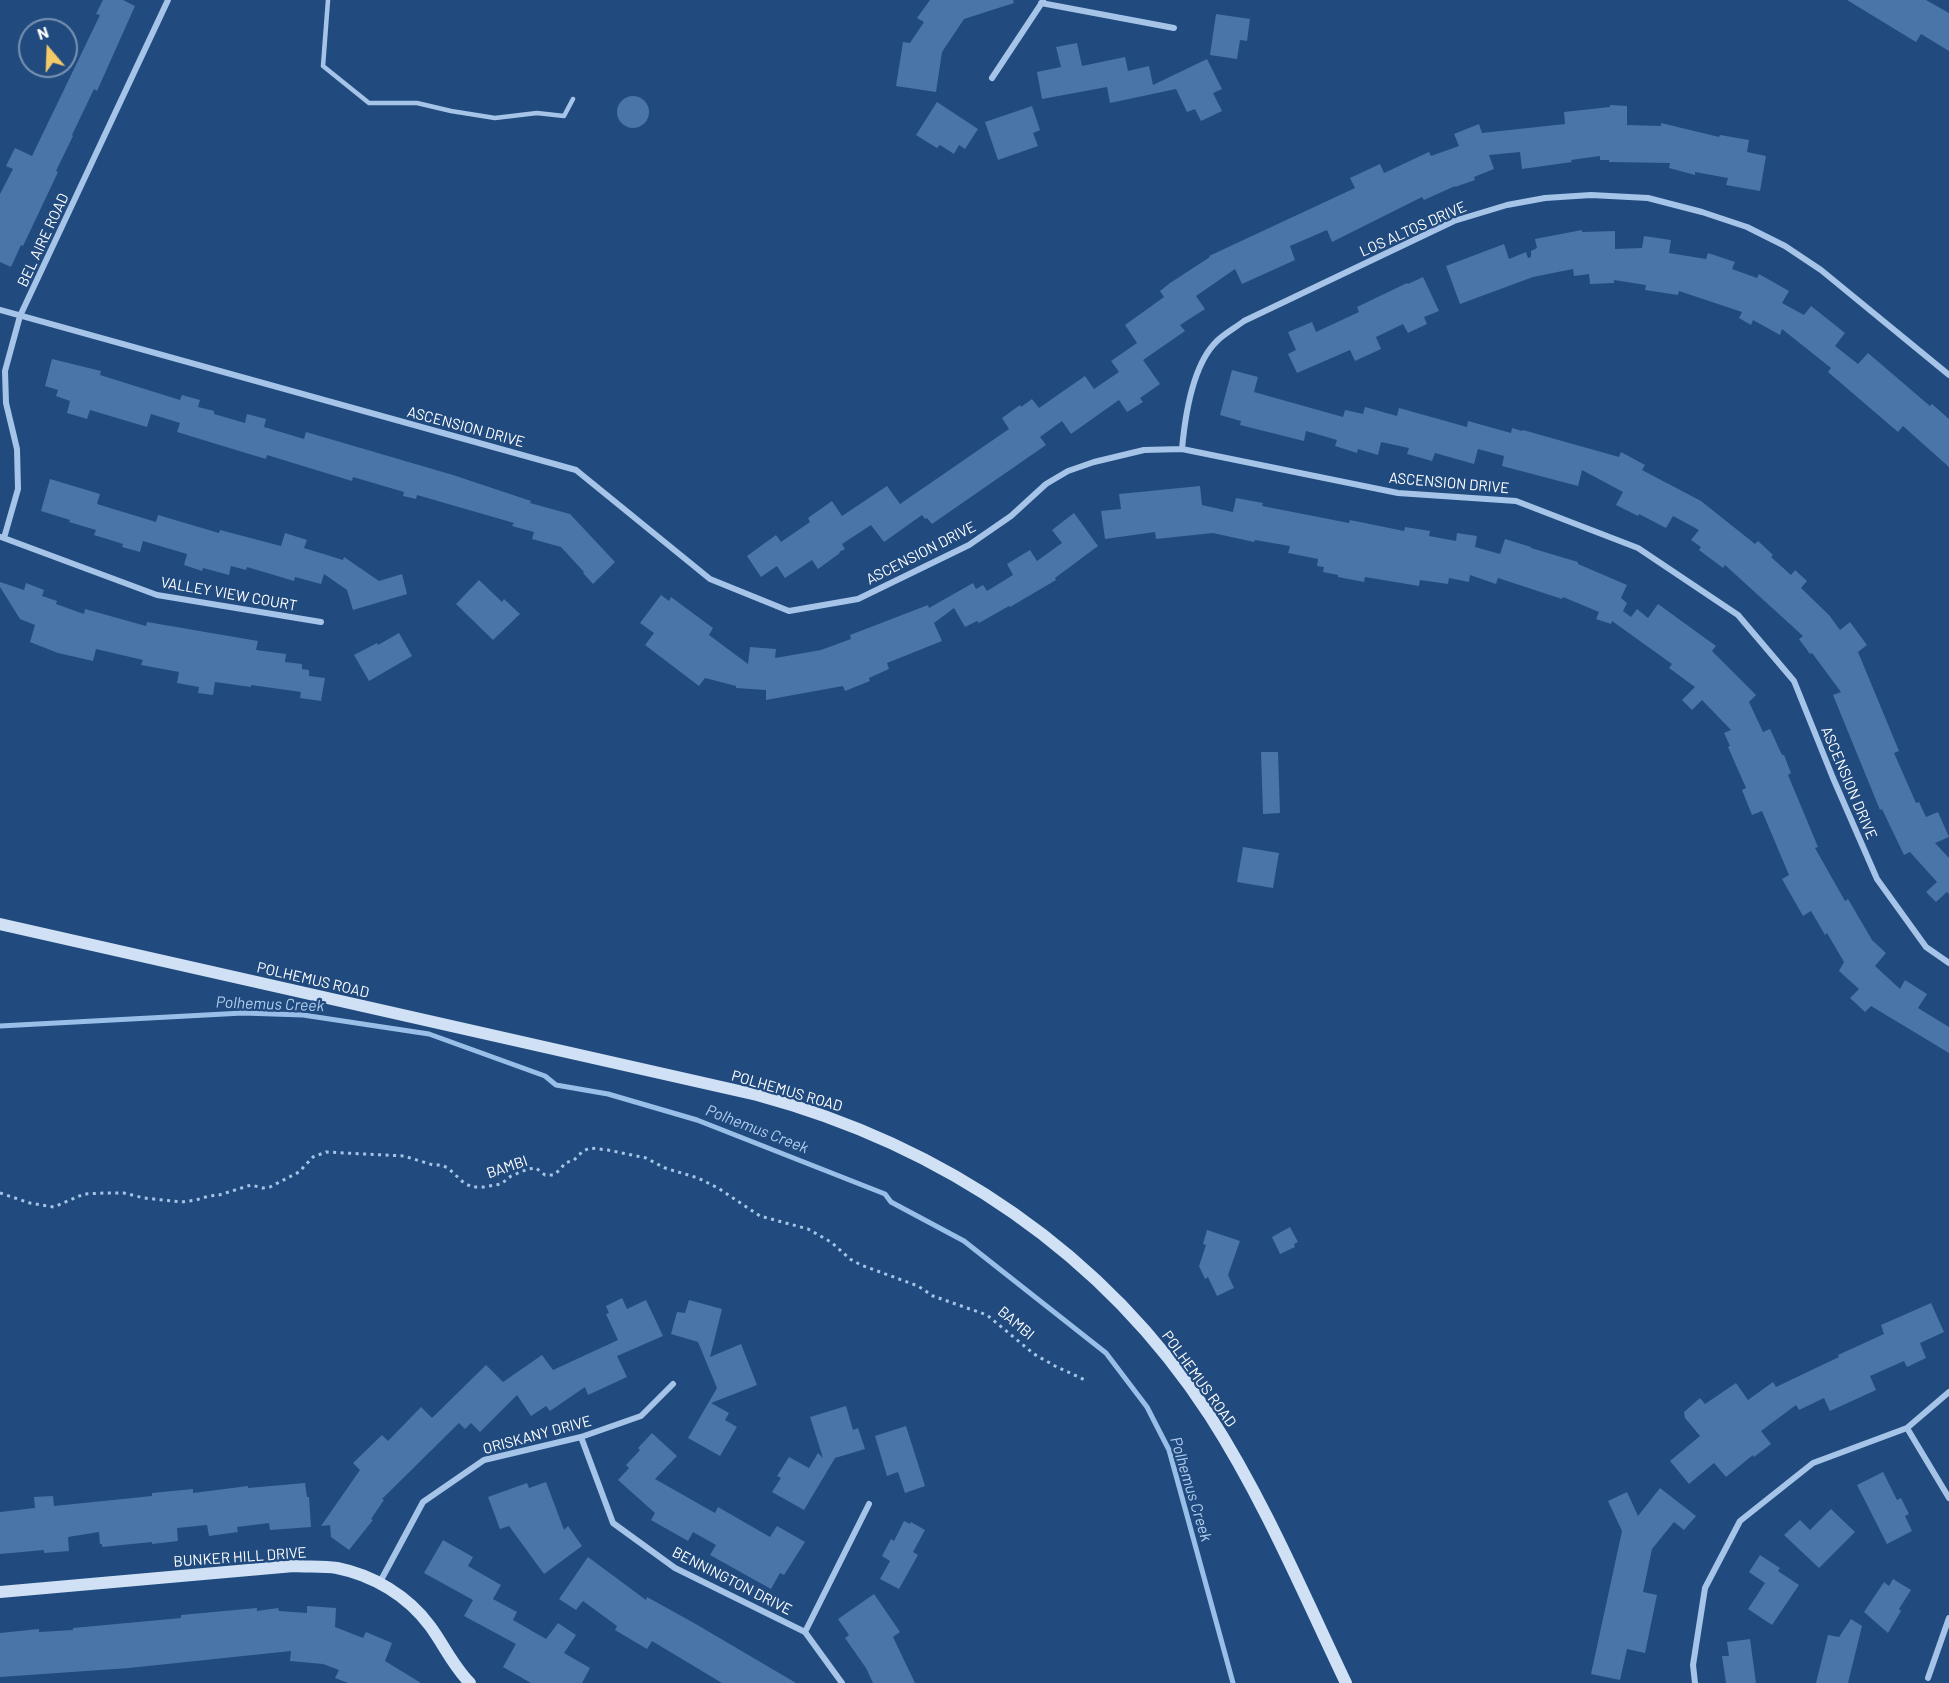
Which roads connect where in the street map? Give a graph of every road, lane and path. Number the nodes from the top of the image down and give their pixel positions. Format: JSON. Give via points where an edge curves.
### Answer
{"nodes":[{"id":1,"x":168,"y":0,"type":"edge"},
{"id":2,"x":328,"y":0,"type":"edge"},
{"id":3,"x":1042,"y":2,"type":"edge"},
{"id":4,"x":1174,"y":28,"type":"dead end"},
{"id":5,"x":992,"y":78,"type":"dead end"},
{"id":6,"x":573,"y":99,"type":"dead end"},
{"id":7,"x":0,"y":310,"type":"edge"},
{"id":8,"x":21,"y":316,"type":"junction"},
{"id":9,"x":1949,"y":375,"type":"edge"},
{"id":10,"x":1182,"y":449,"type":"junction"},
{"id":11,"x":2,"y":538,"type":"edge"},
{"id":12,"x":321,"y":622,"type":"dead end"},
{"id":13,"x":0,"y":924,"type":"edge"},
{"id":14,"x":1949,"y":963,"type":"edge"},
{"id":15,"x":0,"y":1192,"type":"edge"},
{"id":16,"x":1085,"y":1380,"type":"dead end"},
{"id":17,"x":673,"y":1384,"type":"dead end"},
{"id":18,"x":1949,"y":1392,"type":"edge"},
{"id":19,"x":1906,"y":1428,"type":"junction"},
{"id":20,"x":581,"y":1437,"type":"junction"},
{"id":21,"x":1949,"y":1498,"type":"edge"},
{"id":22,"x":869,"y":1504,"type":"dead end"},
{"id":23,"x":380,"y":1582,"type":"junction"},
{"id":24,"x":0,"y":1592,"type":"edge"},
{"id":25,"x":1949,"y":1618,"type":"edge"},
{"id":26,"x":805,"y":1632,"type":"junction"},
{"id":27,"x":1928,"y":1678,"type":"dead end"},
{"id":28,"x":470,"y":1683,"type":"edge"},
{"id":29,"x":842,"y":1683,"type":"edge"},
{"id":30,"x":1346,"y":1683,"type":"edge"},
{"id":31,"x":1695,"y":1683,"type":"edge"}],
"edges":[{"from":1,"to":8,"type":"street","name":"BEL AIRE ROAD"},
{"from":2,"to":6,"type":"lane","via":[[323,66],[369,103],[417,103],[495,118],[537,113],[564,116]]},
{"from":3,"to":4,"type":"street"},
{"from":3,"to":5,"type":"street"},
{"from":7,"to":8,"type":"street","name":"ASCENSION DRIVE"},
{"from":8,"to":10,"type":"street","name":"ASCENSION DRIVE","via":[[576,470],[710,579],[789,611],[858,599],[969,545],[1068,471],[1127,453]]},
{"from":8,"to":11,"type":"street","name":"BEL AIRE ROAD","via":[[5,371],[6,403],[17,449],[18,489]]},
{"from":9,"to":10,"type":"street","name":"LOS ALTOS DRIVE","via":[[1821,270],[1747,227],[1648,198],[1545,198],[1454,221],[1244,321],[1216,342],[1198,371],[1185,418]]},
{"from":10,"to":14,"type":"street","name":"ASCENSION DRIVE","via":[[1398,493],[1516,501],[1638,548],[1738,615],[1794,681],[1877,879],[1926,947]]},
{"from":11,"to":12,"type":"street","name":"VALLEY VIEW COURT","via":[[157,595]]},
{"from":13,"to":30,"type":"main road","name":"POLHEMUS ROAD","via":[[757,1095],[835,1119],[940,1167],[1002,1205],[1059,1247],[1122,1306],[1173,1365],[1244,1474]]},
{"from":15,"to":16,"type":"path","name":"BAMBI","via":[[54,1207],[84,1194],[124,1193],[189,1201],[250,1185],[270,1187],[326,1152],[404,1156],[441,1165],[464,1183],[484,1187],[501,1184],[528,1169],[553,1175],[583,1150],[608,1150],[646,1158],[698,1178],[760,1216],[808,1228],[861,1265],[987,1315],[1034,1354]]},
{"from":17,"to":20,"type":"street","name":"ORISKANY DRIVE","via":[[641,1416]]},
{"from":18,"to":19,"type":"street"},
{"from":19,"to":21,"type":"street"},
{"from":19,"to":31,"type":"street","via":[[1813,1463],[1740,1521],[1705,1588],[1693,1665]]},
{"from":20,"to":23,"type":"street","name":"ORISKANY DRIVE","via":[[484,1460],[423,1502]]},
{"from":20,"to":26,"type":"street","name":"BENNINGTON DRIVE","via":[[613,1523],[675,1568]]},
{"from":22,"to":26,"type":"street"},
{"from":23,"to":24,"type":"main road","name":"BUNKER HILL DRIVE","via":[[337,1568],[294,1566]]},
{"from":23,"to":28,"type":"main road","name":"BUNKER HILL DRIVE","via":[[429,1624],[458,1671]]},
{"from":25,"to":27,"type":"street"},
{"from":26,"to":29,"type":"street","name":"BENNINGTON DRIVE"}]}
